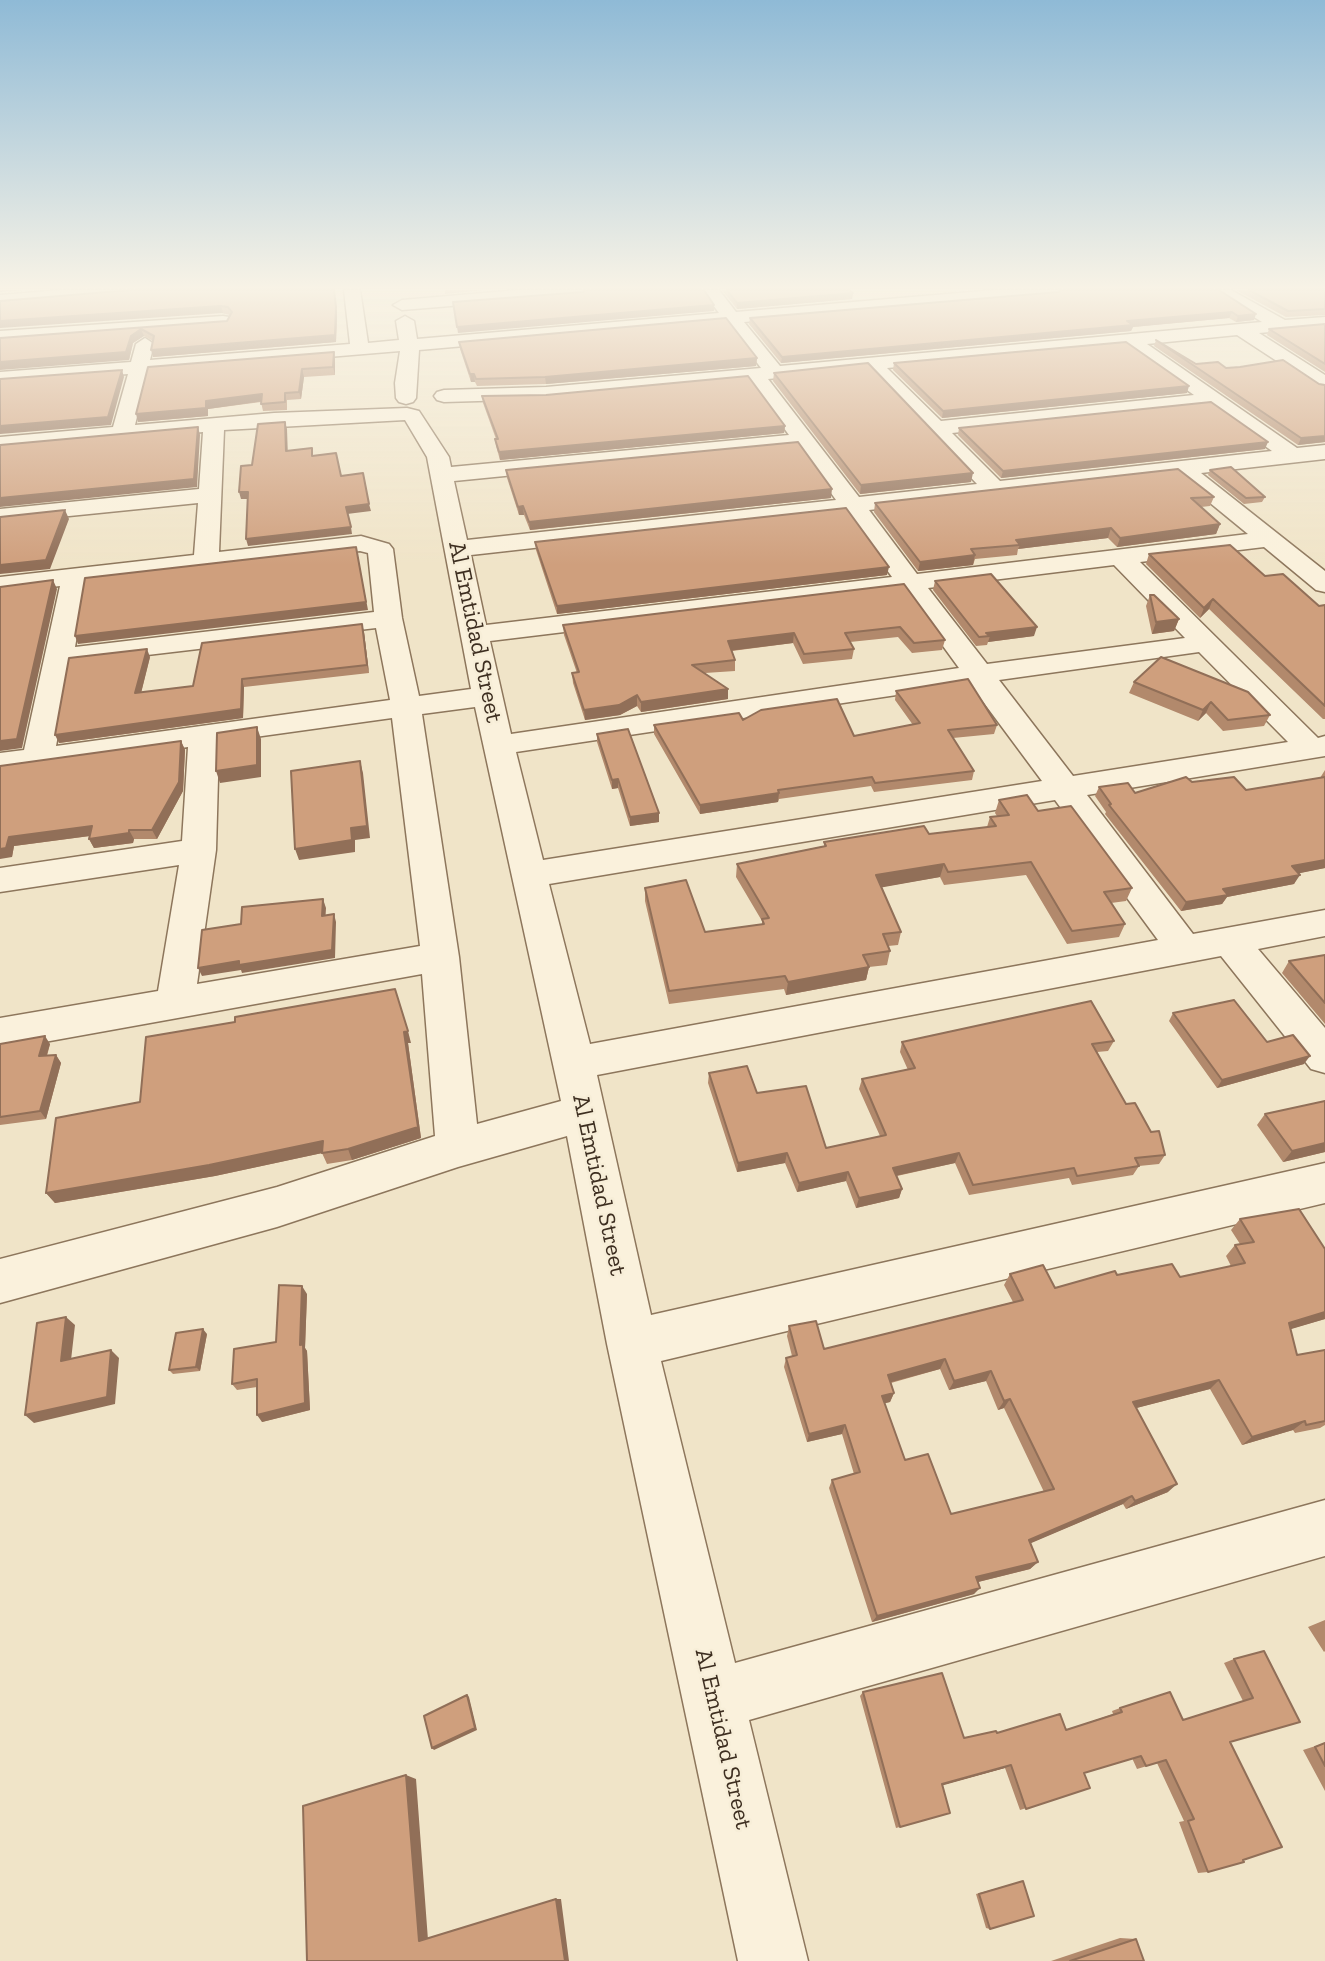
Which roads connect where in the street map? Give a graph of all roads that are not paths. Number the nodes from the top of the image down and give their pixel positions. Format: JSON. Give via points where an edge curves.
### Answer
{"nodes":[{"id":1,"x":136,"y":382,"type":"edge"},
{"id":2,"x":405,"y":382,"type":"edge"},
{"id":3,"x":425,"y":382,"type":"edge"},
{"id":4,"x":678,"y":382,"type":"edge"},
{"id":5,"x":769,"y":382,"type":"edge"},
{"id":6,"x":891,"y":382,"type":"edge"},
{"id":7,"x":1185,"y":382,"type":"edge"},
{"id":8,"x":1210,"y":400,"type":"junction"},
{"id":9,"x":407,"y":406,"type":"junction"},
{"id":10,"x":441,"y":414,"type":"junction"},
{"id":11,"x":214,"y":425,"type":"junction"},
{"id":12,"x":937,"y":428,"type":"junction"},
{"id":13,"x":122,"y":433,"type":"junction"},
{"id":14,"x":803,"y":440,"type":"junction"},
{"id":15,"x":0,"y":444,"type":"edge"},
{"id":16,"x":1325,"y":452,"type":"edge"},
{"id":17,"x":1292,"y":456,"type":"junction"},
{"id":18,"x":1181,"y":468,"type":"junction"},
{"id":19,"x":995,"y":489,"type":"junction"},
{"id":20,"x":210,"y":495,"type":"junction"},
{"id":21,"x":852,"y":505,"type":"junction"},
{"id":22,"x":0,"y":516,"type":"edge"},
{"id":23,"x":1271,"y":539,"type":"junction"},
{"id":24,"x":457,"y":549,"type":"junction"},
{"id":25,"x":1120,"y":557,"type":"junction"},
{"id":26,"x":206,"y":559,"type":"junction"},
{"id":27,"x":75,"y":575,"type":"junction"},
{"id":28,"x":910,"y":583,"type":"junction"},
{"id":29,"x":0,"y":584,"type":"edge"},
{"id":30,"x":1325,"y":584,"type":"edge"},
{"id":31,"x":388,"y":618,"type":"junction"},
{"id":32,"x":474,"y":635,"type":"junction"},
{"id":33,"x":1208,"y":643,"type":"junction"},
{"id":34,"x":58,"y":657,"type":"junction"},
{"id":35,"x":978,"y":674,"type":"junction"},
{"id":36,"x":487,"y":696,"type":"junction"},
{"id":37,"x":406,"y":707,"type":"junction"},
{"id":38,"x":204,"y":734,"type":"junction"},
{"id":39,"x":499,"y":745,"type":"junction"},
{"id":40,"x":1318,"y":747,"type":"edge"},
{"id":41,"x":38,"y":758,"type":"junction"},
{"id":42,"x":0,"y":763,"type":"edge"},
{"id":43,"x":1064,"y":789,"type":"junction"},
{"id":44,"x":199,"y":850,"type":"junction"},
{"id":45,"x":528,"y":875,"type":"junction"},
{"id":46,"x":0,"y":880,"type":"edge"},
{"id":47,"x":1325,"y":923,"type":"edge"},
{"id":48,"x":1230,"y":941,"type":"junction"},
{"id":49,"x":1185,"y":950,"type":"junction"},
{"id":50,"x":440,"y":957,"type":"junction"},
{"id":51,"x":175,"y":1005,"type":"junction"},
{"id":52,"x":0,"y":1034,"type":"edge"},
{"id":53,"x":1325,"y":1057,"type":"edge"},
{"id":54,"x":573,"y":1063,"type":"junction"},
{"id":55,"x":584,"y":1113,"type":"junction"},
{"id":56,"x":458,"y":1148,"type":"junction"},
{"id":57,"x":1325,"y":1183,"type":"edge"},
{"id":58,"x":0,"y":1281,"type":"edge"},
{"id":59,"x":632,"y":1344,"type":"junction"},
{"id":60,"x":1325,"y":1528,"type":"edge"},
{"id":61,"x":715,"y":1699,"type":"junction"},
{"id":62,"x":773,"y":1961,"type":"edge"}],
"edges":[{"from":1,"to":13,"type":"street"},
{"from":2,"to":9,"type":"street"},
{"from":3,"to":10,"type":"street"},
{"from":4,"to":10,"type":"street","via":[[546,393]]},
{"from":5,"to":14,"type":"street"},
{"from":6,"to":12,"type":"street"},
{"from":7,"to":8,"type":"street"},
{"from":8,"to":12,"type":"street"},
{"from":8,"to":17,"type":"street"},
{"from":9,"to":10,"type":"street"},
{"from":9,"to":10,"type":"street"},
{"from":9,"to":11,"type":"street"},
{"from":10,"to":14,"type":"street"},
{"from":10,"to":24,"type":"street","name":"Al Emtidad Street"},
{"from":11,"to":13,"type":"street"},
{"from":11,"to":20,"type":"street"},
{"from":12,"to":19,"type":"street"},
{"from":13,"to":15,"type":"street"},
{"from":14,"to":21,"type":"street"},
{"from":16,"to":17,"type":"street"},
{"from":17,"to":18,"type":"street"},
{"from":18,"to":19,"type":"street"},
{"from":18,"to":23,"type":"street"},
{"from":19,"to":21,"type":"street"},
{"from":20,"to":22,"type":"street"},
{"from":20,"to":26,"type":"street"},
{"from":21,"to":24,"type":"street"},
{"from":21,"to":28,"type":"street"},
{"from":23,"to":25,"type":"street"},
{"from":23,"to":30,"type":"street"},
{"from":24,"to":32,"type":"street","name":"Al Emtidad Street"},
{"from":25,"to":28,"type":"street"},
{"from":25,"to":33,"type":"street"},
{"from":26,"to":27,"type":"street"},
{"from":26,"to":31,"type":"street","via":[[372,545],[380,549]]},
{"from":27,"to":29,"type":"street"},
{"from":27,"to":34,"type":"street"},
{"from":28,"to":32,"type":"street"},
{"from":28,"to":35,"type":"street"},
{"from":31,"to":34,"type":"street"},
{"from":31,"to":37,"type":"street"},
{"from":32,"to":36,"type":"street","name":"Al Emtidad Street"},
{"from":33,"to":35,"type":"street"},
{"from":33,"to":40,"type":"street"},
{"from":34,"to":41,"type":"street"},
{"from":35,"to":39,"type":"street"},
{"from":35,"to":43,"type":"street"},
{"from":36,"to":37,"type":"street"},
{"from":36,"to":39,"type":"street","name":"Al Emtidad Street"},
{"from":37,"to":38,"type":"street"},
{"from":37,"to":50,"type":"street"},
{"from":38,"to":41,"type":"street"},
{"from":38,"to":44,"type":"street"},
{"from":39,"to":45,"type":"street","name":"Al Emtidad Street"},
{"from":40,"to":43,"type":"street"},
{"from":41,"to":42,"type":"street"},
{"from":43,"to":45,"type":"street"},
{"from":43,"to":49,"type":"street"},
{"from":44,"to":46,"type":"street"},
{"from":44,"to":51,"type":"street"},
{"from":45,"to":54,"type":"street","name":"Al Emtidad Street"},
{"from":47,"to":48,"type":"street"},
{"from":48,"to":49,"type":"street"},
{"from":48,"to":53,"type":"street"},
{"from":49,"to":54,"type":"street"},
{"from":50,"to":51,"type":"street"},
{"from":50,"to":56,"type":"street"},
{"from":51,"to":52,"type":"street"},
{"from":54,"to":55,"type":"street","name":"Al Emtidad Street"},
{"from":55,"to":56,"type":"street"},
{"from":55,"to":59,"type":"street","name":"Al Emtidad Street"},
{"from":56,"to":58,"type":"street","via":[[277,1207]]},
{"from":57,"to":59,"type":"street"},
{"from":59,"to":61,"type":"street","name":"Al Emtidad Street"},
{"from":60,"to":61,"type":"street"},
{"from":61,"to":62,"type":"street","name":"Al Emtidad Street"}]}
